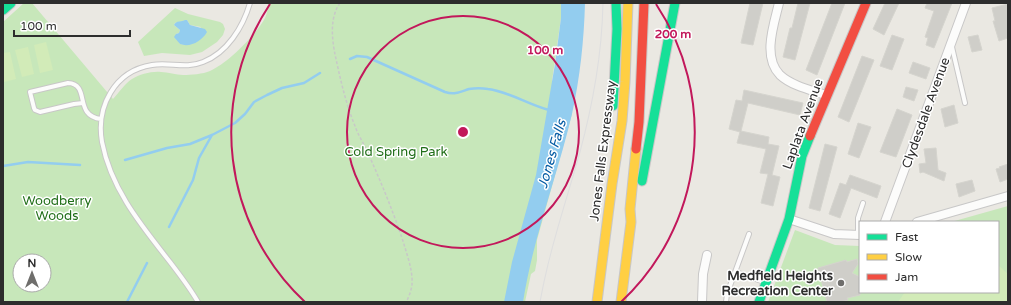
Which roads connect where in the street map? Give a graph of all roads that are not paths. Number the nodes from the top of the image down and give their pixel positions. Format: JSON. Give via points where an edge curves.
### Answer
{"nodes":[{"id":1,"x":11,"y":3,"type":"edge"},
{"id":2,"x":250,"y":3,"type":"edge"},
{"id":3,"x":616,"y":3,"type":"edge"},
{"id":4,"x":628,"y":3,"type":"edge"},
{"id":5,"x":644,"y":3,"type":"edge"},
{"id":6,"x":675,"y":3,"type":"edge"},
{"id":7,"x":779,"y":3,"type":"edge"},
{"id":8,"x":866,"y":3,"type":"edge"},
{"id":9,"x":966,"y":3,"type":"edge"},
{"id":10,"x":3,"y":10,"type":"edge"},
{"id":11,"x":951,"y":44,"type":"junction"},
{"id":12,"x":826,"y":95,"type":"junction"},
{"id":13,"x":965,"y":102,"type":"dead end"},
{"id":14,"x":83,"y":103,"type":"junction"},
{"id":15,"x":612,"y":113,"type":"dead end"},
{"id":16,"x":101,"y":119,"type":"junction"},
{"id":17,"x":612,"y":128,"type":"dead end"},
{"id":18,"x":612,"y":184,"type":"junction"},
{"id":19,"x":1008,"y":196,"type":"edge"},
{"id":20,"x":863,"y":202,"type":"dead end"},
{"id":21,"x":789,"y":220,"type":"junction"},
{"id":22,"x":885,"y":221,"type":"edge"},
{"id":23,"x":920,"y":221,"type":"edge"},
{"id":24,"x":631,"y":222,"type":"junction"},
{"id":25,"x":749,"y":234,"type":"dead end"},
{"id":26,"x":859,"y":235,"type":"edge"},
{"id":27,"x":707,"y":255,"type":"dead end"},
{"id":28,"x":736,"y":272,"type":"junction"},
{"id":29,"x":766,"y":283,"type":"junction"},
{"id":30,"x":198,"y":302,"type":"edge"},
{"id":31,"x":597,"y":302,"type":"edge"},
{"id":32,"x":621,"y":302,"type":"edge"},
{"id":33,"x":702,"y":302,"type":"edge"},
{"id":34,"x":726,"y":302,"type":"edge"},
{"id":35,"x":759,"y":302,"type":"edge"}],
"edges":[{"from":1,"to":10,"type":"main road"},
{"from":2,"to":16,"type":"lane","via":[[242,25],[232,40],[213,58],[188,65],[152,65],[128,74],[106,98]]},
{"from":3,"to":15,"type":"main road"},
{"from":4,"to":18,"type":"main road","name":"Jones Falls Expressway","via":[[626,74]]},
{"from":5,"to":24,"type":"main road","via":[[642,83],[630,209]]},
{"from":6,"to":24,"type":"main road","via":[[639,203]]},
{"from":7,"to":12,"type":"street","via":[[770,48],[774,67],[780,75],[791,82]]},
{"from":8,"to":12,"type":"main road","name":"Laplata Avenue"},
{"from":9,"to":11,"type":"street","name":"Clydesdale Avenue"},
{"from":11,"to":13,"type":"lane"},
{"from":11,"to":22,"type":"street","name":"Clydesdale Avenue"},
{"from":12,"to":21,"type":"main road","name":"Laplata Avenue","via":[[800,162]]},
{"from":14,"to":14,"type":"lane","via":[[79,88],[73,83],[30,92],[34,108],[40,112]]},
{"from":14,"to":16,"type":"lane","via":[[89,115]]},
{"from":16,"to":30,"type":"lane","via":[[103,143],[117,187],[134,216]]},
{"from":17,"to":18,"type":"main road"},
{"from":18,"to":31,"type":"main road","name":"Jones Falls Expressway"},
{"from":19,"to":23,"type":"street"},
{"from":20,"to":26,"type":"lane","via":[[858,218]]},
{"from":21,"to":26,"type":"street","via":[[834,234]]},
{"from":21,"to":29,"type":"main road","name":"Laplata Avenue"},
{"from":24,"to":32,"type":"main road"},
{"from":25,"to":28,"type":"lane"},
{"from":27,"to":33,"type":"street"},
{"from":28,"to":29,"type":"lane"},
{"from":28,"to":34,"type":"lane"},
{"from":29,"to":35,"type":"main road","name":"Laplata Avenue"}]}
